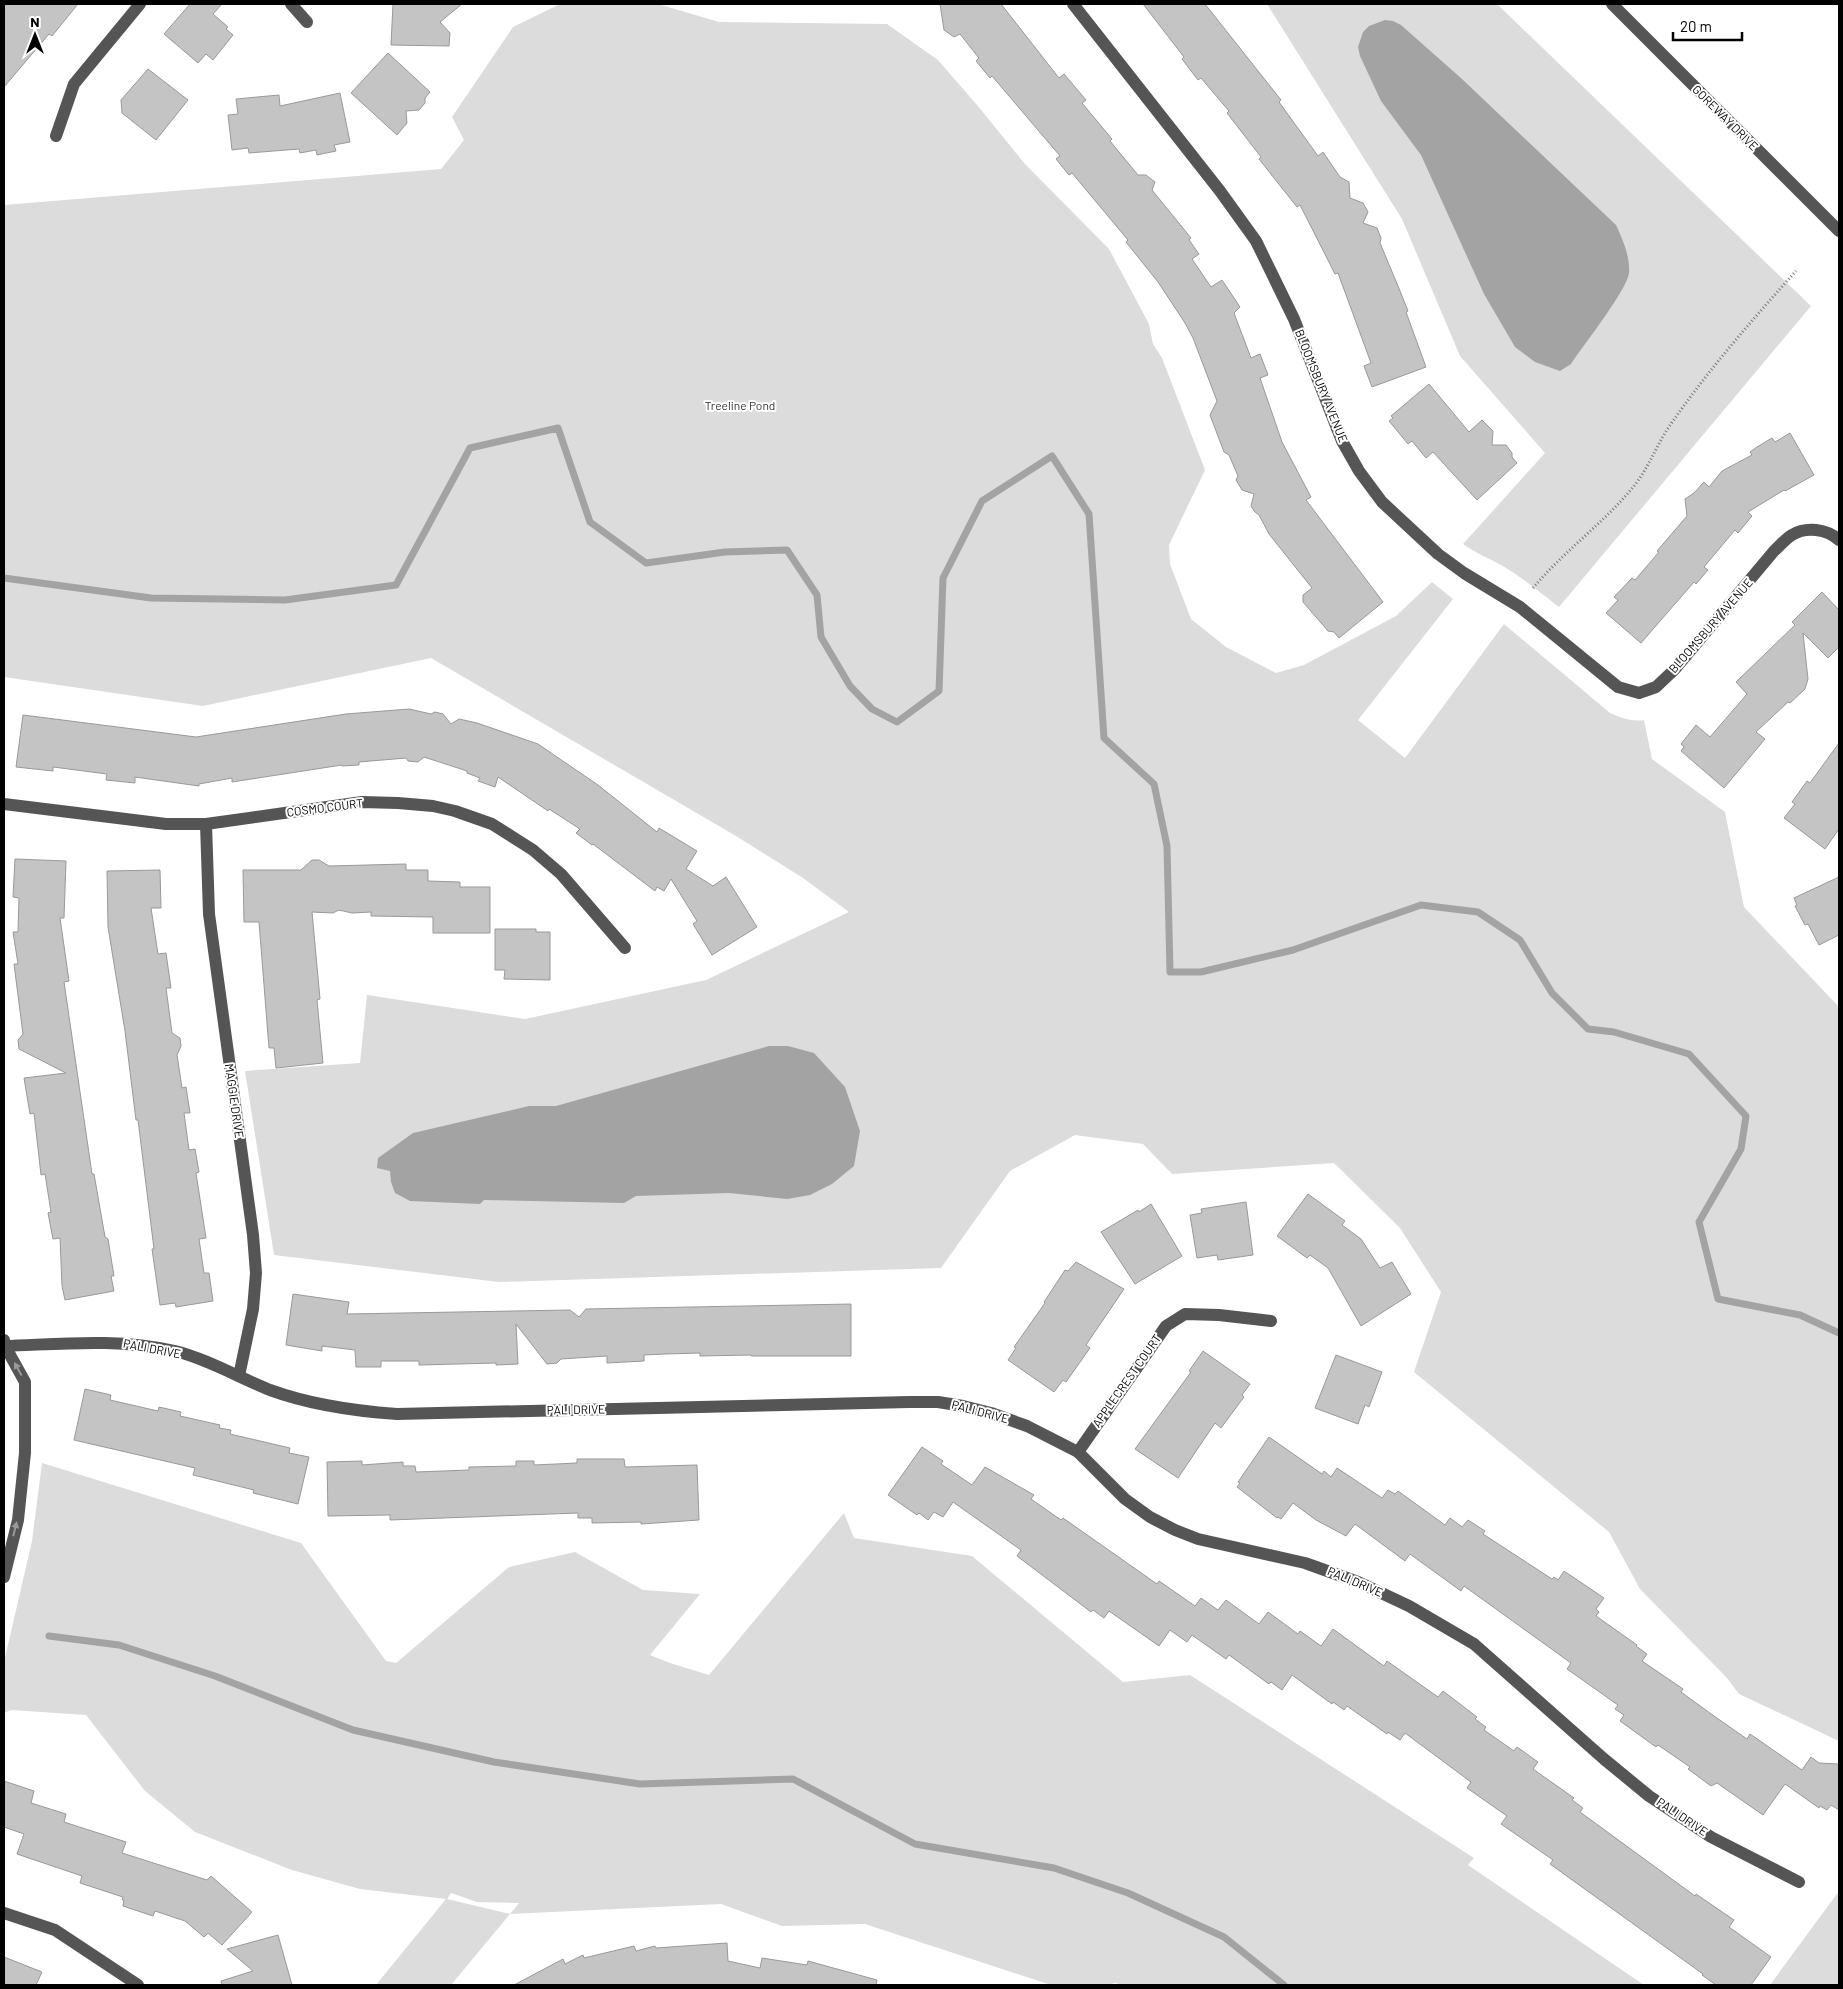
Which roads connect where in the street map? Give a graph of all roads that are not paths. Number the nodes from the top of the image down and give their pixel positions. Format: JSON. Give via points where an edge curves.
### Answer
{"nodes":[{"id":1,"x":140,"y":4,"type":"edge"},
{"id":2,"x":290,"y":4,"type":"edge"},
{"id":3,"x":1073,"y":4,"type":"edge"},
{"id":4,"x":1612,"y":4,"type":"edge"},
{"id":5,"x":308,"y":22,"type":"dead end"},
{"id":6,"x":56,"y":136,"type":"dead end"},
{"id":7,"x":1839,"y":231,"type":"edge"},
{"id":8,"x":1839,"y":540,"type":"edge"},
{"id":9,"x":4,"y":804,"type":"edge"},
{"id":10,"x":206,"y":824,"type":"junction"},
{"id":11,"x":625,"y":948,"type":"dead end"},
{"id":12,"x":1271,"y":1321,"type":"dead end"},
{"id":13,"x":4,"y":1345,"type":"edge"},
{"id":14,"x":239,"y":1376,"type":"junction"},
{"id":15,"x":1078,"y":1452,"type":"junction"},
{"id":16,"x":4,"y":1577,"type":"edge"},
{"id":17,"x":1799,"y":1882,"type":"dead end"},
{"id":18,"x":4,"y":1913,"type":"edge"},
{"id":19,"x":138,"y":1985,"type":"edge"}],
"edges":[{"from":1,"to":6,"type":"street","via":[[74,84]]},
{"from":2,"to":5,"type":"street"},
{"from":3,"to":8,"type":"street","name":"BLOOMSBURY AVENUE","via":[[1256,241],[1294,319],[1342,442],[1382,502],[1438,554],[1520,607],[1618,687],[1639,693],[1656,686],[1675,669],[1792,534],[1815,529]]},
{"from":4,"to":7,"type":"street","name":"GOREWAY DRIVE"},
{"from":9,"to":10,"type":"street","name":"COSMO COURT","via":[[166,824]]},
{"from":10,"to":11,"type":"street","name":"COSMO COURT","via":[[362,802],[433,806],[455,811],[492,824],[533,850],[561,874]]},
{"from":10,"to":14,"type":"street","name":"MAGGIE DRIVE","via":[[209,914],[256,1273],[253,1309]]},
{"from":12,"to":15,"type":"street","name":"APPLECREST COURT","via":[[1185,1314],[1166,1326]]},
{"from":13,"to":14,"type":"street","name":"PALI DRIVE","via":[[140,1344],[177,1352]]},
{"from":16,"to":13,"type":"street","one_way":true,"via":[[18,1520],[25,1452],[25,1382]]},
{"from":14,"to":15,"type":"street","name":"PALI DRIVE","via":[[270,1390],[322,1405],[397,1414],[938,1402],[991,1412]]},
{"from":15,"to":17,"type":"street","name":"PALI DRIVE","via":[[1125,1499],[1175,1530],[1198,1539],[1305,1563],[1358,1582],[1409,1606],[1474,1644],[1649,1796],[1719,1841]]},
{"from":18,"to":19,"type":"street","via":[[55,1930]]}]}
